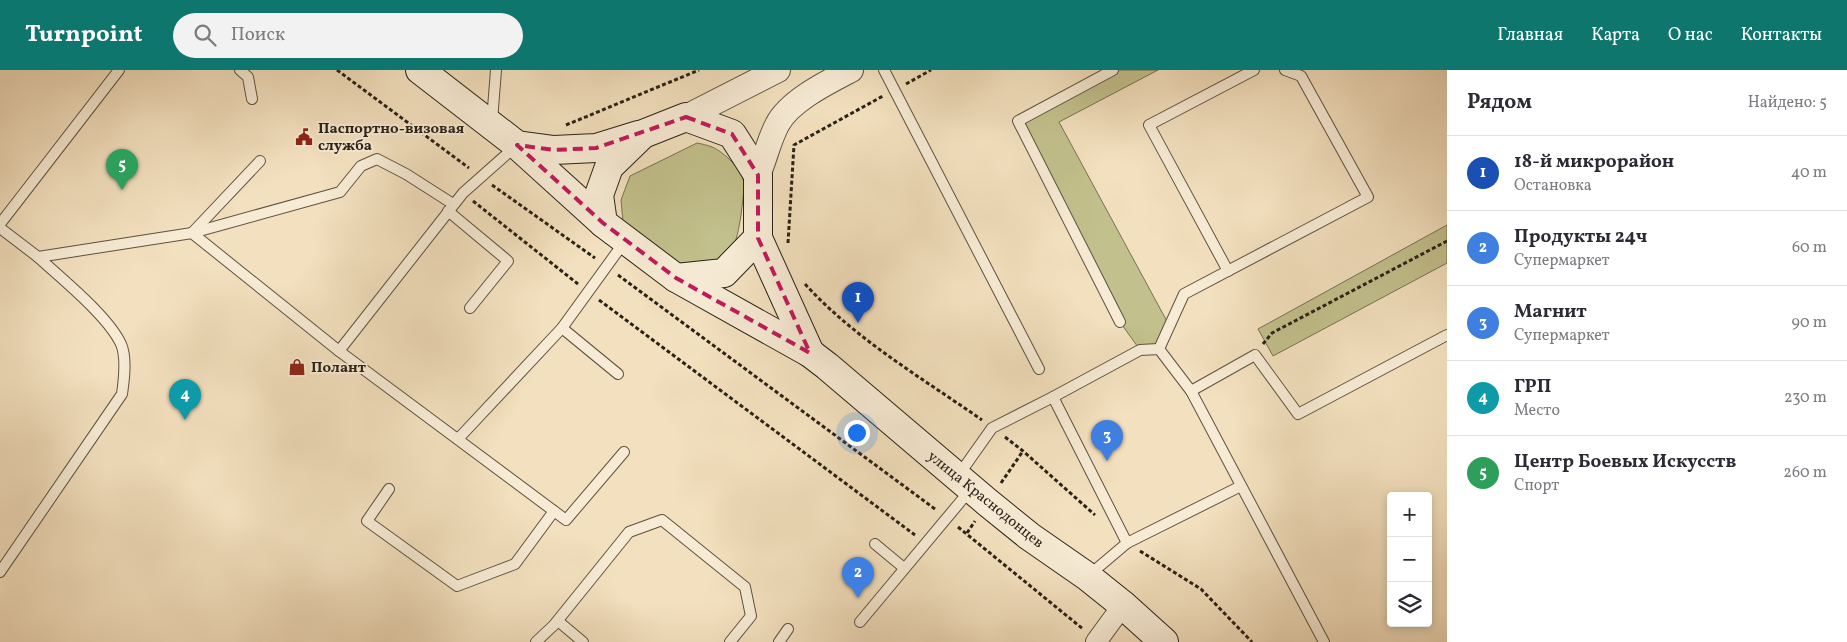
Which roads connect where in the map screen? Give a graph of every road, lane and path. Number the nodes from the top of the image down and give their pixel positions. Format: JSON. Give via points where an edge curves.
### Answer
{"nodes":[{"id":1,"x":119,"y":70,"type":"edge"},
{"id":2,"x":240,"y":70,"type":"edge"},
{"id":3,"x":338,"y":70,"type":"edge"},
{"id":4,"x":420,"y":70,"type":"edge"},
{"id":5,"x":496,"y":70,"type":"edge"},
{"id":6,"x":699,"y":70,"type":"edge"},
{"id":7,"x":778,"y":70,"type":"edge"},
{"id":8,"x":851,"y":70,"type":"edge"},
{"id":9,"x":884,"y":70,"type":"edge"},
{"id":10,"x":932,"y":70,"type":"edge"},
{"id":11,"x":1113,"y":70,"type":"edge"},
{"id":12,"x":1254,"y":70,"type":"edge"},
{"id":13,"x":1286,"y":70,"type":"edge"},
{"id":14,"x":894,"y":89,"type":"junction"},
{"id":15,"x":252,"y":99,"type":"dead end"},
{"id":16,"x":686,"y":117,"type":"junction"},
{"id":17,"x":492,"y":125,"type":"junction"},
{"id":18,"x":561,"y":127,"type":"dead end"},
{"id":19,"x":644,"y":134,"type":"junction"},
{"id":20,"x":517,"y":145,"type":"junction"},
{"id":21,"x":260,"y":161,"type":"dead end"},
{"id":22,"x":758,"y":175,"type":"junction"},
{"id":23,"x":481,"y":177,"type":"junction"},
{"id":24,"x":463,"y":193,"type":"junction"},
{"id":25,"x":450,"y":207,"type":"junction"},
{"id":26,"x":602,"y":223,"type":"junction"},
{"id":27,"x":0,"y":226,"type":"edge"},
{"id":28,"x":192,"y":233,"type":"junction"},
{"id":29,"x":758,"y":238,"type":"junction"},
{"id":30,"x":625,"y":240,"type":"junction"},
{"id":31,"x":1447,"y":241,"type":"edge"},
{"id":32,"x":788,"y":247,"type":"dead end"},
{"id":33,"x":38,"y":257,"type":"junction"},
{"id":34,"x":606,"y":267,"type":"junction"},
{"id":35,"x":1228,"y":271,"type":"junction"},
{"id":36,"x":799,"y":277,"type":"dead end"},
{"id":37,"x":676,"y":278,"type":"junction"},
{"id":38,"x":589,"y":292,"type":"junction"},
{"id":39,"x":470,"y":308,"type":"dead end"},
{"id":40,"x":1120,"y":322,"type":"dead end"},
{"id":41,"x":562,"y":328,"type":"junction"},
{"id":42,"x":1447,"y":335,"type":"edge"},
{"id":43,"x":1158,"y":349,"type":"junction"},
{"id":44,"x":339,"y":351,"type":"junction"},
{"id":45,"x":810,"y":353,"type":"junction"},
{"id":46,"x":1255,"y":354,"type":"junction"},
{"id":47,"x":1039,"y":369,"type":"dead end"},
{"id":48,"x":618,"y":374,"type":"dead end"},
{"id":49,"x":1191,"y":391,"type":"junction"},
{"id":50,"x":1053,"y":397,"type":"junction"},
{"id":51,"x":992,"y":428,"type":"junction"},
{"id":52,"x":458,"y":439,"type":"junction"},
{"id":53,"x":624,"y":452,"type":"dead end"},
{"id":54,"x":965,"y":483,"type":"junction"},
{"id":55,"x":1240,"y":486,"type":"junction"},
{"id":56,"x":389,"y":489,"type":"dead end"},
{"id":57,"x":554,"y":511,"type":"junction"},
{"id":58,"x":1097,"y":517,"type":"dead end"},
{"id":59,"x":947,"y":518,"type":"junction"},
{"id":60,"x":926,"y":543,"type":"junction"},
{"id":61,"x":1127,"y":543,"type":"junction"},
{"id":62,"x":875,"y":544,"type":"dead end"},
{"id":63,"x":904,"y":568,"type":"junction"},
{"id":64,"x":0,"y":572,"type":"edge"},
{"id":65,"x":1088,"y":577,"type":"junction"},
{"id":66,"x":1123,"y":605,"type":"junction"},
{"id":67,"x":558,"y":621,"type":"junction"},
{"id":68,"x":860,"y":622,"type":"dead end"},
{"id":69,"x":788,"y":629,"type":"dead end"},
{"id":70,"x":1097,"y":641,"type":"edge"},
{"id":71,"x":536,"y":642,"type":"edge"},
{"id":72,"x":583,"y":642,"type":"edge"},
{"id":73,"x":730,"y":642,"type":"edge"},
{"id":74,"x":779,"y":642,"type":"edge"},
{"id":75,"x":1164,"y":642,"type":"edge"},
{"id":76,"x":1252,"y":642,"type":"edge"},
{"id":77,"x":1324,"y":642,"type":"edge"}],
"edges":[{"from":1,"to":27,"type":"lane"},
{"from":2,"to":15,"type":"lane","via":[[248,77]]},
{"from":3,"to":23,"type":"path"},
{"from":4,"to":17,"type":"main road"},
{"from":5,"to":17,"type":"lane"},
{"from":6,"to":18,"type":"path"},
{"from":7,"to":16,"type":"street"},
{"from":8,"to":22,"type":"street","via":[[789,108],[778,124]]},
{"from":9,"to":14,"type":"lane"},
{"from":10,"to":14,"type":"path"},
{"from":11,"to":40,"type":"lane","via":[[1018,120]]},
{"from":12,"to":35,"type":"lane","via":[[1149,125]]},
{"from":13,"to":35,"type":"lane","via":[[1301,76],[1368,197]]},
{"from":14,"to":32,"type":"path","via":[[794,145]]},
{"from":14,"to":47,"type":"lane"},
{"from":16,"to":19,"type":"main road"},
{"from":16,"to":22,"type":"main road","via":[[732,134]]},
{"from":17,"to":20,"type":"main road"},
{"from":19,"to":20,"type":"main road","via":[[596,148],[554,150]]},
{"from":19,"to":26,"type":"main road","via":[[608,166],[598,195]]},
{"from":20,"to":23,"type":"lane"},
{"from":20,"to":26,"type":"main road"},
{"from":21,"to":28,"type":"lane"},
{"from":22,"to":29,"type":"main road"},
{"from":23,"to":24,"type":"lane"},
{"from":23,"to":34,"type":"path"},
{"from":24,"to":25,"type":"lane"},
{"from":24,"to":38,"type":"path"},
{"from":25,"to":28,"type":"lane","via":[[406,174],[377,159],[361,166],[340,192]]},
{"from":25,"to":39,"type":"lane","via":[[508,260]]},
{"from":25,"to":44,"type":"lane"},
{"from":26,"to":30,"type":"main road"},
{"from":27,"to":33,"type":"lane"},
{"from":28,"to":33,"type":"lane"},
{"from":28,"to":44,"type":"lane"},
{"from":29,"to":37,"type":"main road","via":[[724,274]]},
{"from":29,"to":45,"type":"main road","name":"улица Краснодонцев"},
{"from":30,"to":34,"type":"lane"},
{"from":30,"to":37,"type":"main road"},
{"from":31,"to":46,"type":"path","via":[[1272,333]]},
{"from":33,"to":64,"type":"lane","via":[[103,318],[121,345],[125,373],[122,394]]},
{"from":34,"to":38,"type":"lane"},
{"from":34,"to":59,"type":"path"},
{"from":35,"to":43,"type":"lane","via":[[1184,294]]},
{"from":36,"to":51,"type":"path","via":[[824,304],[871,342]]},
{"from":37,"to":45,"type":"main road","name":"улица Краснодонцев"},
{"from":38,"to":41,"type":"lane"},
{"from":38,"to":60,"type":"path"},
{"from":41,"to":48,"type":"lane"},
{"from":41,"to":52,"type":"lane"},
{"from":42,"to":46,"type":"lane","via":[[1298,414]]},
{"from":43,"to":49,"type":"lane"},
{"from":43,"to":50,"type":"lane","via":[[1140,350]]},
{"from":44,"to":52,"type":"lane"},
{"from":45,"to":54,"type":"main road","name":"улица Краснодонцев"},
{"from":46,"to":49,"type":"lane"},
{"from":49,"to":55,"type":"lane"},
{"from":50,"to":51,"type":"lane"},
{"from":50,"to":61,"type":"lane"},
{"from":51,"to":54,"type":"lane"},
{"from":51,"to":58,"type":"path"},
{"from":52,"to":57,"type":"lane"},
{"from":53,"to":57,"type":"lane","via":[[566,520]]},
{"from":54,"to":59,"type":"lane"},
{"from":54,"to":65,"type":"main road","name":"улица Краснодонцев","via":[[1029,536]]},
{"from":55,"to":61,"type":"lane"},
{"from":55,"to":77,"type":"lane"},
{"from":56,"to":57,"type":"lane","via":[[367,521],[457,586],[515,564]]},
{"from":59,"to":60,"type":"lane"},
{"from":59,"to":70,"type":"path"},
{"from":60,"to":63,"type":"lane"},
{"from":61,"to":65,"type":"lane"},
{"from":61,"to":76,"type":"path","via":[[1201,589]]},
{"from":62,"to":63,"type":"lane"},
{"from":63,"to":68,"type":"lane"},
{"from":65,"to":66,"type":"main road","name":"улица Краснодонцев"},
{"from":66,"to":70,"type":"street"},
{"from":66,"to":75,"type":"main road","name":"улица Краснодонцев"},
{"from":67,"to":71,"type":"lane"},
{"from":67,"to":72,"type":"lane"},
{"from":67,"to":73,"type":"lane","via":[[629,532],[662,520],[745,587],[751,616]]},
{"from":69,"to":74,"type":"lane"}]}
